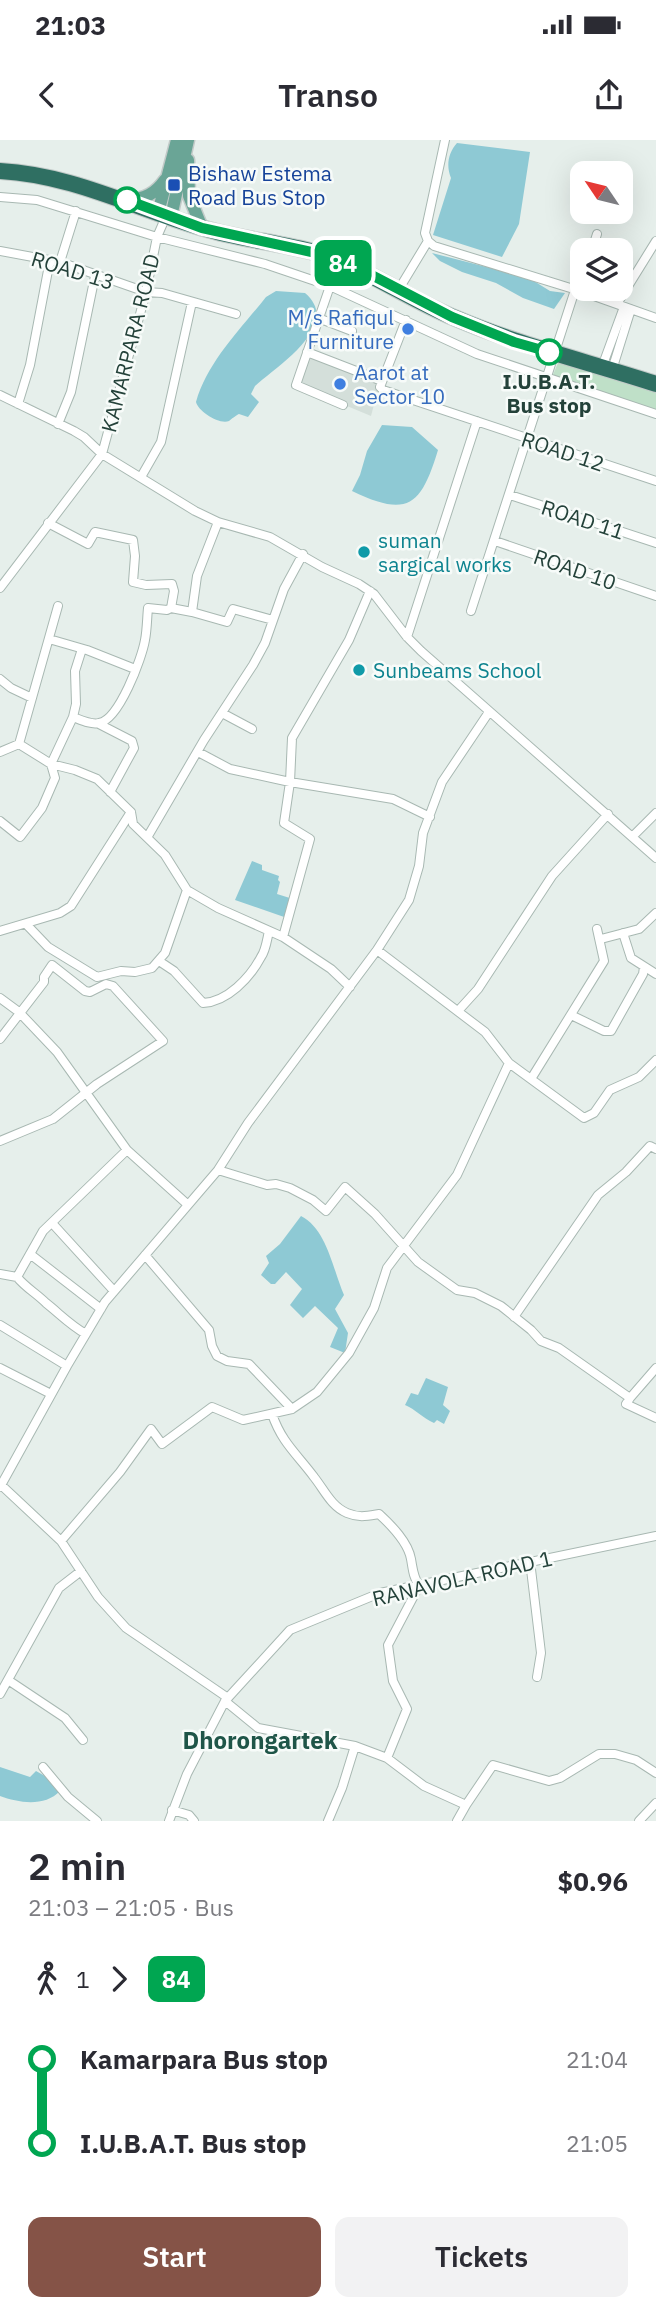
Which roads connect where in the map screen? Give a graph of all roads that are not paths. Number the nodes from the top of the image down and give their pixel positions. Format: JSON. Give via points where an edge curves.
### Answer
{"nodes":[{"id":1,"x":177,"y":140,"type":"edge"},
{"id":2,"x":188,"y":140,"type":"edge"},
{"id":3,"x":445,"y":140,"type":"edge"},
{"id":4,"x":185,"y":153,"type":"junction"},
{"id":5,"x":0,"y":171,"type":"edge"},
{"id":6,"x":168,"y":175,"type":"junction"},
{"id":7,"x":0,"y":197,"type":"edge"},
{"id":8,"x":127,"y":200,"type":"junction"},
{"id":9,"x":76,"y":211,"type":"junction"},
{"id":10,"x":166,"y":214,"type":"junction"},
{"id":11,"x":202,"y":228,"type":"junction"},
{"id":12,"x":597,"y":234,"type":"dead end"},
{"id":13,"x":157,"y":237,"type":"junction"},
{"id":14,"x":596,"y":238,"type":"edge"},
{"id":15,"x":656,"y":240,"type":"edge"},
{"id":16,"x":428,"y":241,"type":"junction"},
{"id":17,"x":0,"y":251,"type":"edge"},
{"id":18,"x":50,"y":260,"type":"junction"},
{"id":19,"x":60,"y":262,"type":"junction"},
{"id":20,"x":95,"y":276,"type":"junction"},
{"id":21,"x":330,"y":286,"type":"junction"},
{"id":22,"x":570,"y":288,"type":"edge"},
{"id":23,"x":399,"y":289,"type":"junction"},
{"id":24,"x":146,"y":292,"type":"junction"},
{"id":25,"x":574,"y":301,"type":"edge"},
{"id":26,"x":608,"y":301,"type":"edge"},
{"id":27,"x":192,"y":302,"type":"junction"},
{"id":28,"x":624,"y":307,"type":"junction"},
{"id":29,"x":236,"y":314,"type":"dead end"},
{"id":30,"x":318,"y":318,"type":"junction"},
{"id":31,"x":656,"y":318,"type":"edge"},
{"id":32,"x":406,"y":320,"type":"junction"},
{"id":33,"x":352,"y":331,"type":"dead end"},
{"id":34,"x":307,"y":352,"type":"junction"},
{"id":35,"x":555,"y":354,"type":"junction"},
{"id":36,"x":607,"y":368,"type":"junction"},
{"id":37,"x":548,"y":379,"type":"junction"},
{"id":38,"x":382,"y":381,"type":"junction"},
{"id":39,"x":656,"y":384,"type":"edge"},
{"id":40,"x":0,"y":395,"type":"edge"},
{"id":41,"x":18,"y":404,"type":"junction"},
{"id":42,"x":343,"y":405,"type":"dead end"},
{"id":43,"x":656,"y":414,"type":"edge"},
{"id":44,"x":477,"y":421,"type":"junction"},
{"id":45,"x":58,"y":424,"type":"junction"},
{"id":46,"x":528,"y":439,"type":"junction"},
{"id":47,"x":102,"y":454,"type":"junction"},
{"id":48,"x":141,"y":477,"type":"junction"},
{"id":49,"x":656,"y":481,"type":"edge"},
{"id":50,"x":510,"y":495,"type":"junction"},
{"id":51,"x":218,"y":522,"type":"junction"},
{"id":52,"x":48,"y":523,"type":"junction"},
{"id":53,"x":495,"y":541,"type":"junction"},
{"id":54,"x":656,"y":542,"type":"edge"},
{"id":55,"x":303,"y":554,"type":"junction"},
{"id":56,"x":0,"y":588,"type":"edge"},
{"id":57,"x":370,"y":591,"type":"junction"},
{"id":58,"x":656,"y":596,"type":"edge"},
{"id":59,"x":58,"y":606,"type":"dead end"},
{"id":60,"x":171,"y":608,"type":"junction"},
{"id":61,"x":471,"y":611,"type":"dead end"},
{"id":62,"x":192,"y":612,"type":"junction"},
{"id":63,"x":273,"y":620,"type":"junction"},
{"id":64,"x":407,"y":638,"type":"junction"},
{"id":65,"x":49,"y":639,"type":"junction"},
{"id":66,"x":82,"y":649,"type":"junction"},
{"id":67,"x":135,"y":669,"type":"junction"},
{"id":68,"x":0,"y":679,"type":"edge"},
{"id":69,"x":32,"y":698,"type":"junction"},
{"id":70,"x":489,"y":712,"type":"junction"},
{"id":71,"x":222,"y":713,"type":"junction"},
{"id":72,"x":73,"y":717,"type":"junction"},
{"id":73,"x":99,"y":723,"type":"junction"},
{"id":74,"x":252,"y":729,"type":"dead end"},
{"id":75,"x":19,"y":744,"type":"junction"},
{"id":76,"x":0,"y":752,"type":"edge"},
{"id":77,"x":198,"y":752,"type":"junction"},
{"id":78,"x":51,"y":764,"type":"junction"},
{"id":79,"x":290,"y":782,"type":"junction"},
{"id":80,"x":110,"y":792,"type":"junction"},
{"id":81,"x":131,"y":812,"type":"junction"},
{"id":82,"x":656,"y":813,"type":"edge"},
{"id":83,"x":608,"y":814,"type":"junction"},
{"id":84,"x":429,"y":817,"type":"junction"},
{"id":85,"x":0,"y":821,"type":"edge"},
{"id":86,"x":148,"y":836,"type":"junction"},
{"id":87,"x":632,"y":837,"type":"junction"},
{"id":88,"x":656,"y":858,"type":"edge"},
{"id":89,"x":187,"y":890,"type":"junction"},
{"id":90,"x":656,"y":913,"type":"edge"},
{"id":91,"x":26,"y":924,"type":"junction"},
{"id":92,"x":597,"y":929,"type":"dead end"},
{"id":93,"x":0,"y":931,"type":"edge"},
{"id":94,"x":269,"y":931,"type":"junction"},
{"id":95,"x":623,"y":933,"type":"junction"},
{"id":96,"x":283,"y":937,"type":"junction"},
{"id":97,"x":601,"y":939,"type":"junction"},
{"id":98,"x":377,"y":950,"type":"junction"},
{"id":99,"x":159,"y":961,"type":"junction"},
{"id":100,"x":644,"y":967,"type":"junction"},
{"id":101,"x":656,"y":974,"type":"edge"},
{"id":102,"x":350,"y":987,"type":"junction"},
{"id":103,"x":0,"y":998,"type":"edge"},
{"id":104,"x":458,"y":1011,"type":"junction"},
{"id":105,"x":19,"y":1012,"type":"junction"},
{"id":106,"x":571,"y":1015,"type":"junction"},
{"id":107,"x":0,"y":1039,"type":"edge"},
{"id":108,"x":656,"y":1060,"type":"edge"},
{"id":109,"x":509,"y":1063,"type":"junction"},
{"id":110,"x":531,"y":1079,"type":"junction"},
{"id":111,"x":85,"y":1093,"type":"junction"},
{"id":112,"x":0,"y":1141,"type":"edge"},
{"id":113,"x":656,"y":1149,"type":"edge"},
{"id":114,"x":127,"y":1150,"type":"junction"},
{"id":115,"x":218,"y":1170,"type":"junction"},
{"id":116,"x":187,"y":1204,"type":"junction"},
{"id":117,"x":52,"y":1223,"type":"junction"},
{"id":118,"x":404,"y":1244,"type":"junction"},
{"id":119,"x":30,"y":1254,"type":"junction"},
{"id":120,"x":145,"y":1255,"type":"junction"},
{"id":121,"x":0,"y":1274,"type":"edge"},
{"id":122,"x":17,"y":1277,"type":"junction"},
{"id":123,"x":114,"y":1292,"type":"junction"},
{"id":124,"x":101,"y":1309,"type":"junction"},
{"id":125,"x":514,"y":1317,"type":"junction"},
{"id":126,"x":0,"y":1325,"type":"edge"},
{"id":127,"x":86,"y":1334,"type":"junction"},
{"id":128,"x":66,"y":1366,"type":"junction"},
{"id":129,"x":0,"y":1368,"type":"edge"},
{"id":130,"x":656,"y":1368,"type":"edge"},
{"id":131,"x":51,"y":1394,"type":"junction"},
{"id":132,"x":630,"y":1398,"type":"junction"},
{"id":133,"x":292,"y":1409,"type":"junction"},
{"id":134,"x":272,"y":1414,"type":"junction"},
{"id":135,"x":656,"y":1418,"type":"edge"},
{"id":136,"x":1,"y":1485,"type":"edge"},
{"id":137,"x":656,"y":1536,"type":"edge"},
{"id":138,"x":61,"y":1541,"type":"junction"},
{"id":139,"x":530,"y":1561,"type":"junction"},
{"id":140,"x":81,"y":1571,"type":"junction"},
{"id":141,"x":419,"y":1586,"type":"junction"},
{"id":142,"x":537,"y":1677,"type":"dead end"},
{"id":143,"x":8,"y":1680,"type":"junction"},
{"id":144,"x":0,"y":1693,"type":"edge"},
{"id":145,"x":227,"y":1700,"type":"junction"},
{"id":146,"x":83,"y":1740,"type":"dead end"},
{"id":147,"x":355,"y":1746,"type":"junction"},
{"id":148,"x":387,"y":1758,"type":"junction"},
{"id":149,"x":43,"y":1767,"type":"dead end"},
{"id":150,"x":656,"y":1773,"type":"edge"},
{"id":151,"x":656,"y":1803,"type":"edge"},
{"id":152,"x":466,"y":1805,"type":"junction"},
{"id":153,"x":172,"y":1810,"type":"junction"},
{"id":154,"x":97,"y":1821,"type":"edge"},
{"id":155,"x":169,"y":1821,"type":"edge"},
{"id":156,"x":194,"y":1821,"type":"edge"},
{"id":157,"x":328,"y":1821,"type":"edge"},
{"id":158,"x":457,"y":1821,"type":"edge"},
{"id":159,"x":639,"y":1821,"type":"edge"}],
"edges":[{"from":1,"to":6,"type":"main road"},
{"from":2,"to":4,"type":"main road"},
{"from":3,"to":16,"type":"street","via":[[425,233]]},
{"from":4,"to":10,"type":"main road"},
{"from":4,"to":11,"type":"main road","via":[[190,165],[189,196]]},
{"from":5,"to":8,"type":"highway","via":[[59,179]]},
{"from":6,"to":8,"type":"main road","via":[[153,193]]},
{"from":6,"to":10,"type":"main road"},
{"from":7,"to":9,"type":"street","via":[[37,200]]},
{"from":8,"to":10,"type":"highway"},
{"from":9,"to":13,"type":"street"},
{"from":9,"to":19,"type":"street"},
{"from":10,"to":11,"type":"highway"},
{"from":10,"to":13,"type":"street","name":"KAMARPARA ROAD"},
{"from":11,"to":23,"type":"highway","via":[[316,253]]},
{"from":12,"to":14,"type":"street"},
{"from":13,"to":21,"type":"street"},
{"from":13,"to":24,"type":"street","name":"KAMARPARA ROAD"},
{"from":15,"to":28,"type":"street"},
{"from":16,"to":22,"type":"street"},
{"from":16,"to":23,"type":"street"},
{"from":17,"to":18,"type":"street","name":"ROAD 13"},
{"from":18,"to":19,"type":"street","name":"ROAD 13"},
{"from":18,"to":41,"type":"street"},
{"from":19,"to":20,"type":"street","name":"ROAD 13"},
{"from":20,"to":24,"type":"street","name":"ROAD 13"},
{"from":20,"to":45,"type":"street","via":[[71,392]]},
{"from":21,"to":30,"type":"street"},
{"from":21,"to":32,"type":"street"},
{"from":23,"to":35,"type":"highway","via":[[452,317]]},
{"from":24,"to":27,"type":"street","name":"ROAD 13"},
{"from":24,"to":47,"type":"street","name":"KAMARPARA ROAD"},
{"from":25,"to":35,"type":"street"},
{"from":26,"to":28,"type":"street"},
{"from":27,"to":29,"type":"street","name":"ROAD 13"},
{"from":27,"to":48,"type":"street","via":[[160,442]]},
{"from":28,"to":31,"type":"street"},
{"from":28,"to":36,"type":"street"},
{"from":30,"to":33,"type":"street"},
{"from":30,"to":34,"type":"street"},
{"from":32,"to":37,"type":"street","via":[[477,354]]},
{"from":32,"to":38,"type":"street"},
{"from":34,"to":38,"type":"street"},
{"from":34,"to":42,"type":"street","via":[[296,386]]},
{"from":35,"to":36,"type":"highway"},
{"from":35,"to":37,"type":"street"},
{"from":36,"to":39,"type":"highway"},
{"from":37,"to":43,"type":"street"},
{"from":37,"to":46,"type":"street"},
{"from":38,"to":44,"type":"street","name":"ROAD 12","via":[[383,390]]},
{"from":40,"to":41,"type":"street"},
{"from":41,"to":45,"type":"street"},
{"from":44,"to":46,"type":"street","name":"ROAD 12"},
{"from":44,"to":64,"type":"street"},
{"from":45,"to":47,"type":"street"},
{"from":46,"to":49,"type":"street","name":"ROAD 12"},
{"from":46,"to":50,"type":"street"},
{"from":47,"to":48,"type":"street","name":"KAMARPARA ROAD"},
{"from":47,"to":52,"type":"street"},
{"from":48,"to":51,"type":"street","name":"KAMARPARA ROAD"},
{"from":50,"to":53,"type":"street"},
{"from":50,"to":54,"type":"street","name":"ROAD 11"},
{"from":51,"to":55,"type":"street","name":"KAMARPARA ROAD","via":[[270,537]]},
{"from":51,"to":62,"type":"street","via":[[197,576]]},
{"from":52,"to":56,"type":"street"},
{"from":52,"to":60,"type":"street","via":[[88,544],[95,531],[134,540],[132,582],[172,584]]},
{"from":53,"to":58,"type":"street","name":"ROAD 10"},
{"from":53,"to":61,"type":"street"},
{"from":55,"to":57,"type":"street","name":"KAMARPARA ROAD"},
{"from":55,"to":63,"type":"street"},
{"from":57,"to":64,"type":"street"},
{"from":57,"to":79,"type":"street","via":[[349,640],[292,738]]},
{"from":59,"to":65,"type":"street"},
{"from":60,"to":62,"type":"street"},
{"from":60,"to":67,"type":"street","via":[[148,608],[145,641]]},
{"from":62,"to":63,"type":"street","via":[[227,622],[233,609]]},
{"from":63,"to":71,"type":"street","via":[[253,665]]},
{"from":64,"to":70,"type":"street"},
{"from":65,"to":66,"type":"street"},
{"from":65,"to":69,"type":"street"},
{"from":66,"to":67,"type":"street"},
{"from":66,"to":72,"type":"street","via":[[75,671]]},
{"from":67,"to":73,"type":"street","via":[[120,702],[106,721]]},
{"from":68,"to":69,"type":"street"},
{"from":69,"to":75,"type":"street"},
{"from":70,"to":83,"type":"street"},
{"from":70,"to":84,"type":"street","via":[[442,782]]},
{"from":71,"to":74,"type":"street"},
{"from":71,"to":77,"type":"street"},
{"from":72,"to":73,"type":"street"},
{"from":72,"to":78,"type":"street"},
{"from":73,"to":80,"type":"street","via":[[132,741],[134,748]]},
{"from":75,"to":76,"type":"street"},
{"from":75,"to":78,"type":"street"},
{"from":77,"to":79,"type":"street","via":[[230,769]]},
{"from":77,"to":86,"type":"street"},
{"from":78,"to":80,"type":"street","via":[[97,779]]},
{"from":78,"to":85,"type":"street","via":[[55,778],[42,808],[20,837]]},
{"from":79,"to":84,"type":"street","via":[[393,799]]},
{"from":79,"to":96,"type":"street","via":[[284,823],[310,839]]},
{"from":80,"to":81,"type":"street"},
{"from":81,"to":86,"type":"street","via":[[133,824]]},
{"from":81,"to":91,"type":"street","via":[[71,906]]},
{"from":82,"to":87,"type":"street"},
{"from":83,"to":87,"type":"street"},
{"from":83,"to":104,"type":"street","via":[[552,876],[478,989]]},
{"from":84,"to":98,"type":"street","via":[[409,900]]},
{"from":86,"to":89,"type":"street"},
{"from":87,"to":88,"type":"street"},
{"from":89,"to":94,"type":"street"},
{"from":89,"to":99,"type":"street"},
{"from":90,"to":95,"type":"street","via":[[639,929]]},
{"from":91,"to":93,"type":"street"},
{"from":91,"to":99,"type":"street","via":[[48,947],[97,977],[152,968]]},
{"from":92,"to":97,"type":"street"},
{"from":94,"to":96,"type":"street"},
{"from":94,"to":99,"type":"street","via":[[263,956],[246,979],[217,1003],[203,1003]]},
{"from":95,"to":97,"type":"street"},
{"from":95,"to":100,"type":"street","via":[[631,958]]},
{"from":96,"to":102,"type":"street"},
{"from":97,"to":106,"type":"street","via":[[604,961]]},
{"from":98,"to":102,"type":"street"},
{"from":98,"to":104,"type":"street"},
{"from":100,"to":101,"type":"street"},
{"from":100,"to":106,"type":"street","via":[[611,1031]]},
{"from":102,"to":115,"type":"street"},
{"from":103,"to":105,"type":"street"},
{"from":104,"to":109,"type":"street","via":[[485,1032]]},
{"from":105,"to":107,"type":"street"},
{"from":105,"to":111,"type":"street","via":[[57,1052]]},
{"from":105,"to":111,"type":"street","via":[[54,965],[85,991],[113,986],[163,1041]]},
{"from":106,"to":110,"type":"street"},
{"from":108,"to":110,"type":"street","via":[[639,1077],[610,1090],[594,1113],[584,1118]]},
{"from":109,"to":110,"type":"street"},
{"from":109,"to":118,"type":"street","via":[[457,1175]]},
{"from":111,"to":112,"type":"street","via":[[53,1119]]},
{"from":111,"to":114,"type":"street"},
{"from":113,"to":125,"type":"street","via":[[650,1146],[598,1195]]},
{"from":114,"to":116,"type":"street"},
{"from":114,"to":117,"type":"street"},
{"from":115,"to":116,"type":"street"},
{"from":115,"to":118,"type":"street","via":[[290,1188],[326,1210],[345,1187]]},
{"from":116,"to":120,"type":"street"},
{"from":117,"to":119,"type":"street"},
{"from":117,"to":123,"type":"street"},
{"from":118,"to":125,"type":"street","via":[[418,1262],[457,1290],[475,1293]]},
{"from":118,"to":133,"type":"street","via":[[387,1268],[374,1308],[349,1353],[317,1392]]},
{"from":119,"to":122,"type":"street"},
{"from":119,"to":124,"type":"street"},
{"from":120,"to":123,"type":"street"},
{"from":120,"to":133,"type":"street","via":[[209,1330],[217,1356],[249,1364]]},
{"from":121,"to":122,"type":"street"},
{"from":122,"to":127,"type":"street","via":[[26,1289]]},
{"from":123,"to":124,"type":"street"},
{"from":124,"to":127,"type":"street"},
{"from":125,"to":132,"type":"street","via":[[541,1341],[559,1348]]},
{"from":126,"to":128,"type":"street"},
{"from":127,"to":128,"type":"street"},
{"from":128,"to":131,"type":"street"},
{"from":129,"to":131,"type":"street"},
{"from":130,"to":132,"type":"street"},
{"from":131,"to":136,"type":"street"},
{"from":132,"to":135,"type":"street","via":[[626,1404]]},
{"from":133,"to":134,"type":"street"},
{"from":134,"to":138,"type":"street","via":[[243,1420],[212,1407],[162,1444],[151,1429]]},
{"from":134,"to":141,"type":"street","via":[[286,1446],[331,1502],[360,1517],[379,1514],[396,1530]]},
{"from":136,"to":138,"type":"street"},
{"from":137,"to":139,"type":"street","name":"RANAVOLA ROAD 1"},
{"from":138,"to":140,"type":"street"},
{"from":139,"to":141,"type":"street","name":"RANAVOLA ROAD 1"},
{"from":139,"to":142,"type":"street","via":[[541,1653]]},
{"from":140,"to":143,"type":"street","via":[[59,1588]]},
{"from":140,"to":145,"type":"street","via":[[125,1628]]},
{"from":141,"to":145,"type":"street","name":"RANAVOLA ROAD 1","via":[[380,1593],[290,1630]]},
{"from":141,"to":148,"type":"street","via":[[388,1645],[393,1681],[407,1709]]},
{"from":143,"to":144,"type":"street"},
{"from":143,"to":146,"type":"street","via":[[65,1718]]},
{"from":145,"to":147,"type":"street","via":[[258,1728]]},
{"from":145,"to":153,"type":"street","name":"RANAVOLA ROAD 1"},
{"from":147,"to":148,"type":"street"},
{"from":147,"to":157,"type":"street"},
{"from":148,"to":152,"type":"street","via":[[424,1786]]},
{"from":149,"to":154,"type":"street","via":[[68,1797]]},
{"from":150,"to":152,"type":"street","via":[[615,1754],[599,1754],[549,1781],[493,1765]]},
{"from":151,"to":159,"type":"street"},
{"from":152,"to":158,"type":"street"},
{"from":153,"to":155,"type":"street","name":"RANAVOLA ROAD 1"},
{"from":153,"to":156,"type":"street"}]}
